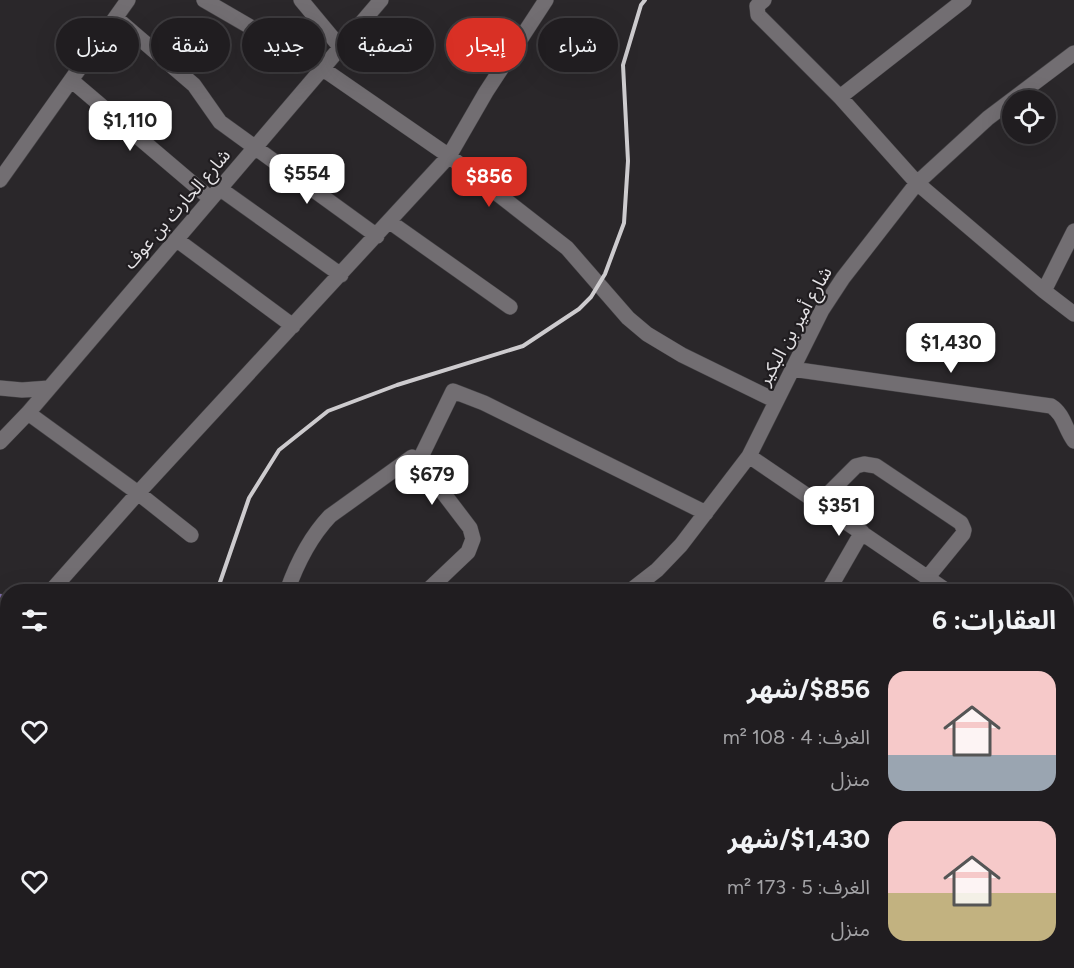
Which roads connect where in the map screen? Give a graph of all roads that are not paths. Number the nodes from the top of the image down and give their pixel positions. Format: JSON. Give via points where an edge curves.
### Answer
{"nodes":[{"id":1,"x":128,"y":0,"type":"edge"},
{"id":2,"x":204,"y":0,"type":"edge"},
{"id":3,"x":301,"y":0,"type":"edge"},
{"id":4,"x":381,"y":0,"type":"edge"},
{"id":5,"x":546,"y":0,"type":"edge"},
{"id":6,"x":764,"y":0,"type":"edge"},
{"id":7,"x":964,"y":0,"type":"edge"},
{"id":8,"x":116,"y":18,"type":"edge"},
{"id":9,"x":366,"y":18,"type":"edge"},
{"id":10,"x":242,"y":22,"type":"edge"},
{"id":11,"x":139,"y":38,"type":"edge"},
{"id":12,"x":337,"y":43,"type":"edge"},
{"id":13,"x":337,"y":52,"type":"edge"},
{"id":14,"x":1074,"y":53,"type":"edge"},
{"id":15,"x":325,"y":66,"type":"edge"},
{"id":16,"x":325,"y":71,"type":"edge"},
{"id":17,"x":77,"y":72,"type":"edge"},
{"id":18,"x":319,"y":72,"type":"edge"},
{"id":19,"x":71,"y":80,"type":"junction"},
{"id":20,"x":840,"y":97,"type":"junction"},
{"id":21,"x":256,"y":148,"type":"junction"},
{"id":22,"x":449,"y":156,"type":"junction"},
{"id":23,"x":0,"y":180,"type":"edge"},
{"id":24,"x":917,"y":183,"type":"junction"},
{"id":25,"x":215,"y":194,"type":"junction"},
{"id":26,"x":390,"y":222,"type":"junction"},
{"id":27,"x":1074,"y":231,"type":"edge"},
{"id":28,"x":377,"y":236,"type":"junction"},
{"id":29,"x":177,"y":240,"type":"junction"},
{"id":30,"x":341,"y":275,"type":"junction"},
{"id":31,"x":1044,"y":291,"type":"junction"},
{"id":32,"x":510,"y":307,"type":"dead end"},
{"id":33,"x":1074,"y":314,"type":"edge"},
{"id":34,"x":293,"y":326,"type":"junction"},
{"id":35,"x":792,"y":369,"type":"junction"},
{"id":36,"x":0,"y":388,"type":"edge"},
{"id":37,"x":49,"y":388,"type":"junction"},
{"id":38,"x":776,"y":401,"type":"junction"},
{"id":39,"x":28,"y":413,"type":"junction"},
{"id":40,"x":1074,"y":441,"type":"edge"},
{"id":41,"x":0,"y":442,"type":"edge"},
{"id":42,"x":749,"y":456,"type":"junction"},
{"id":43,"x":419,"y":461,"type":"junction"},
{"id":44,"x":138,"y":493,"type":"junction"},
{"id":45,"x":818,"y":504,"type":"junction"},
{"id":46,"x":706,"y":513,"type":"junction"},
{"id":47,"x":862,"y":532,"type":"junction"},
{"id":48,"x":191,"y":536,"type":"dead end"},
{"id":49,"x":927,"y":578,"type":"junction"},
{"id":50,"x":54,"y":584,"type":"edge"},
{"id":51,"x":290,"y":584,"type":"edge"},
{"id":52,"x":434,"y":584,"type":"edge"},
{"id":53,"x":639,"y":584,"type":"edge"},
{"id":54,"x":832,"y":584,"type":"edge"},
{"id":55,"x":936,"y":584,"type":"edge"}],
"edges":[{"from":1,"to":8,"type":"street"},
{"from":2,"to":10,"type":"street"},
{"from":3,"to":12,"type":"street"},
{"from":4,"to":9,"type":"street","name":"شارع الحارث بن عوف"},
{"from":5,"to":22,"type":"street"},
{"from":6,"to":20,"type":"street","via":[[757,6],[758,15]]},
{"from":7,"to":20,"type":"street"},
{"from":11,"to":21,"type":"street","via":[[194,86],[220,123]]},
{"from":13,"to":15,"type":"street","name":"شارع الحارث بن عوف"},
{"from":14,"to":24,"type":"street","name":"شارع أمير بن البكير","via":[[988,118]]},
{"from":16,"to":22,"type":"street"},
{"from":17,"to":19,"type":"street"},
{"from":18,"to":21,"type":"street","name":"شارع الحارث بن عوف"},
{"from":19,"to":23,"type":"street"},
{"from":19,"to":25,"type":"street"},
{"from":20,"to":24,"type":"street"},
{"from":21,"to":25,"type":"street","name":"شارع الحارث بن عوف"},
{"from":21,"to":28,"type":"street"},
{"from":22,"to":26,"type":"street"},
{"from":22,"to":38,"type":"street","via":[[567,248],[628,318],[647,334],[682,356]]},
{"from":24,"to":31,"type":"street"},
{"from":24,"to":35,"type":"street","name":"شارع أمير بن البكير","via":[[843,278]]},
{"from":25,"to":29,"type":"street","name":"شارع الحارث بن عوف"},
{"from":25,"to":30,"type":"street"},
{"from":26,"to":28,"type":"street"},
{"from":26,"to":32,"type":"street"},
{"from":27,"to":31,"type":"street"},
{"from":28,"to":30,"type":"street"},
{"from":29,"to":34,"type":"street"},
{"from":29,"to":37,"type":"street","name":"شارع الحارث بن عوف"},
{"from":30,"to":34,"type":"street"},
{"from":31,"to":33,"type":"street"},
{"from":34,"to":44,"type":"street"},
{"from":35,"to":38,"type":"street","name":"شارع أمير بن البكير"},
{"from":35,"to":40,"type":"street","via":[[1051,405]]},
{"from":36,"to":37,"type":"street"},
{"from":37,"to":39,"type":"street","name":"شارع الحارث بن عوف"},
{"from":38,"to":42,"type":"street","name":"شارع أمير بن البكير"},
{"from":39,"to":41,"type":"street","name":"شارع الحارث بن عوف"},
{"from":39,"to":44,"type":"street"},
{"from":42,"to":45,"type":"street"},
{"from":42,"to":46,"type":"street","name":"شارع أمير بن البكير"},
{"from":43,"to":46,"type":"street","via":[[453,391]]},
{"from":43,"to":51,"type":"street","via":[[412,457],[330,516],[304,550]]},
{"from":43,"to":52,"type":"street","via":[[470,528],[473,539],[468,552]]},
{"from":44,"to":48,"type":"street"},
{"from":44,"to":50,"type":"street"},
{"from":45,"to":47,"type":"street"},
{"from":45,"to":49,"type":"street","via":[[856,465],[869,464],[961,523],[963,534]]},
{"from":46,"to":53,"type":"street","name":"شارع أمير بن البكير","via":[[657,570]]},
{"from":47,"to":49,"type":"street"},
{"from":47,"to":54,"type":"street"},
{"from":49,"to":55,"type":"street"}]}
